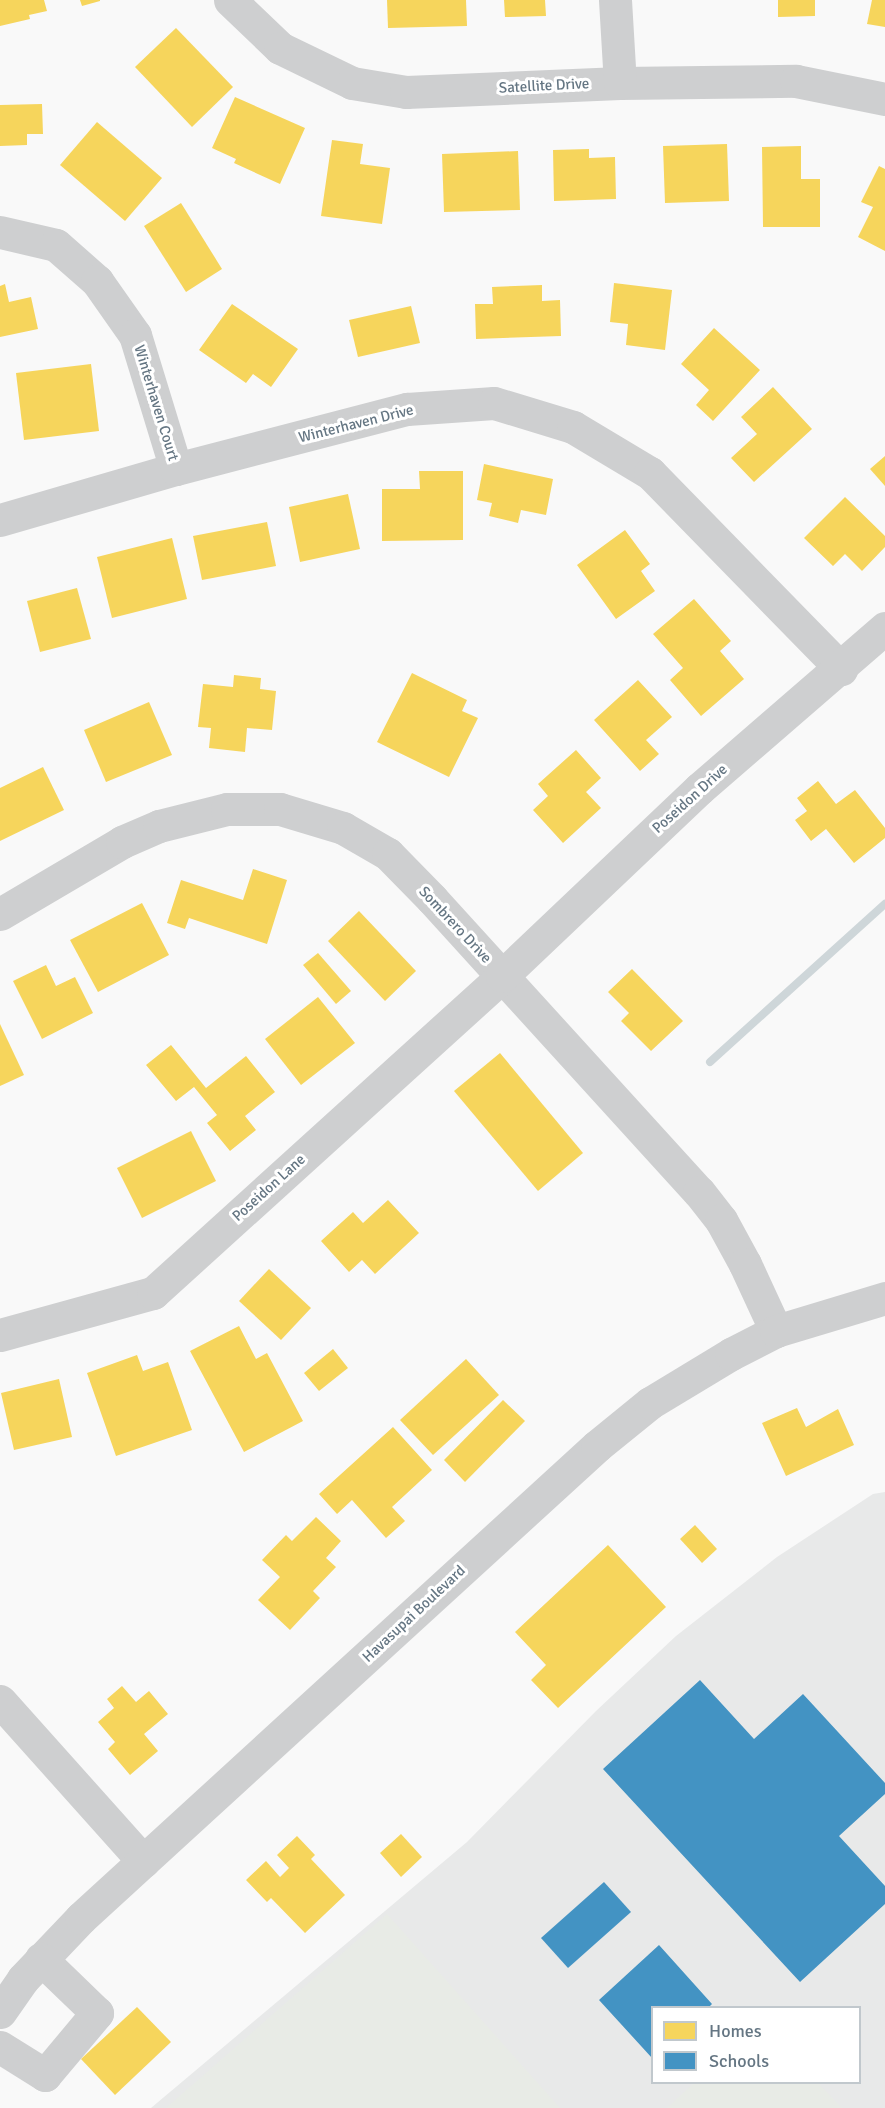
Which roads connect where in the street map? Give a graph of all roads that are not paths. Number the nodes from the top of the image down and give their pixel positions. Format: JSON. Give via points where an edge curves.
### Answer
{"nodes":[{"id":1,"x":230,"y":0,"type":"edge"},
{"id":2,"x":615,"y":0,"type":"edge"},
{"id":3,"x":620,"y":83,"type":"junction"},
{"id":4,"x":885,"y":99,"type":"edge"},
{"id":5,"x":0,"y":232,"type":"edge"},
{"id":6,"x":176,"y":469,"type":"junction"},
{"id":7,"x":0,"y":520,"type":"edge"},
{"id":8,"x":885,"y":628,"type":"edge"},
{"id":9,"x":841,"y":669,"type":"junction"},
{"id":10,"x":0,"y":914,"type":"edge"},
{"id":11,"x":502,"y":976,"type":"junction"},
{"id":12,"x":885,"y":1298,"type":"edge"},
{"id":13,"x":776,"y":1331,"type":"junction"},
{"id":14,"x":0,"y":1335,"type":"edge"},
{"id":15,"x":0,"y":1701,"type":"edge"},
{"id":16,"x":143,"y":1861,"type":"junction"},
{"id":17,"x":41,"y":1959,"type":"junction"},
{"id":18,"x":0,"y":2012,"type":"edge"},
{"id":19,"x":0,"y":2047,"type":"edge"}],
"edges":[{"from":1,"to":3,"type":"street","name":"Satellite Drive","via":[[280,48],[352,83],[406,92]]},
{"from":2,"to":3,"type":"street"},
{"from":3,"to":4,"type":"street","name":"Satellite Drive","via":[[796,81]]},
{"from":5,"to":6,"type":"street","name":"Winterhaven Court","via":[[56,245],[97,281],[135,335]]},
{"from":6,"to":7,"type":"street","name":"Winterhaven Drive"},
{"from":6,"to":9,"type":"street","name":"Winterhaven Drive","via":[[407,409],[494,403],[573,427],[650,473]]},
{"from":8,"to":9,"type":"street","name":"Poseidon Drive"},
{"from":9,"to":11,"type":"street","name":"Poseidon Drive","via":[[699,789]]},
{"from":10,"to":11,"type":"street","name":"Sombrero Drive","via":[[122,842],[159,826],[227,809],[280,809],[343,828],[388,854]]},
{"from":11,"to":13,"type":"street","name":"Sombrero Drive","via":[[721,1220]]},
{"from":11,"to":14,"type":"street","name":"Poseidon Lane","via":[[153,1293]]},
{"from":12,"to":13,"type":"street","name":"Havasupai Boulevard"},
{"from":13,"to":16,"type":"street","name":"Havasupai Boulevard","via":[[650,1403],[597,1446]]},
{"from":15,"to":16,"type":"street"},
{"from":16,"to":17,"type":"street","name":"Havasupai Boulevard"},
{"from":17,"to":18,"type":"street","name":"Havasupai Boulevard"},
{"from":17,"to":19,"type":"street","via":[[97,2013],[45,2074]]}]}
